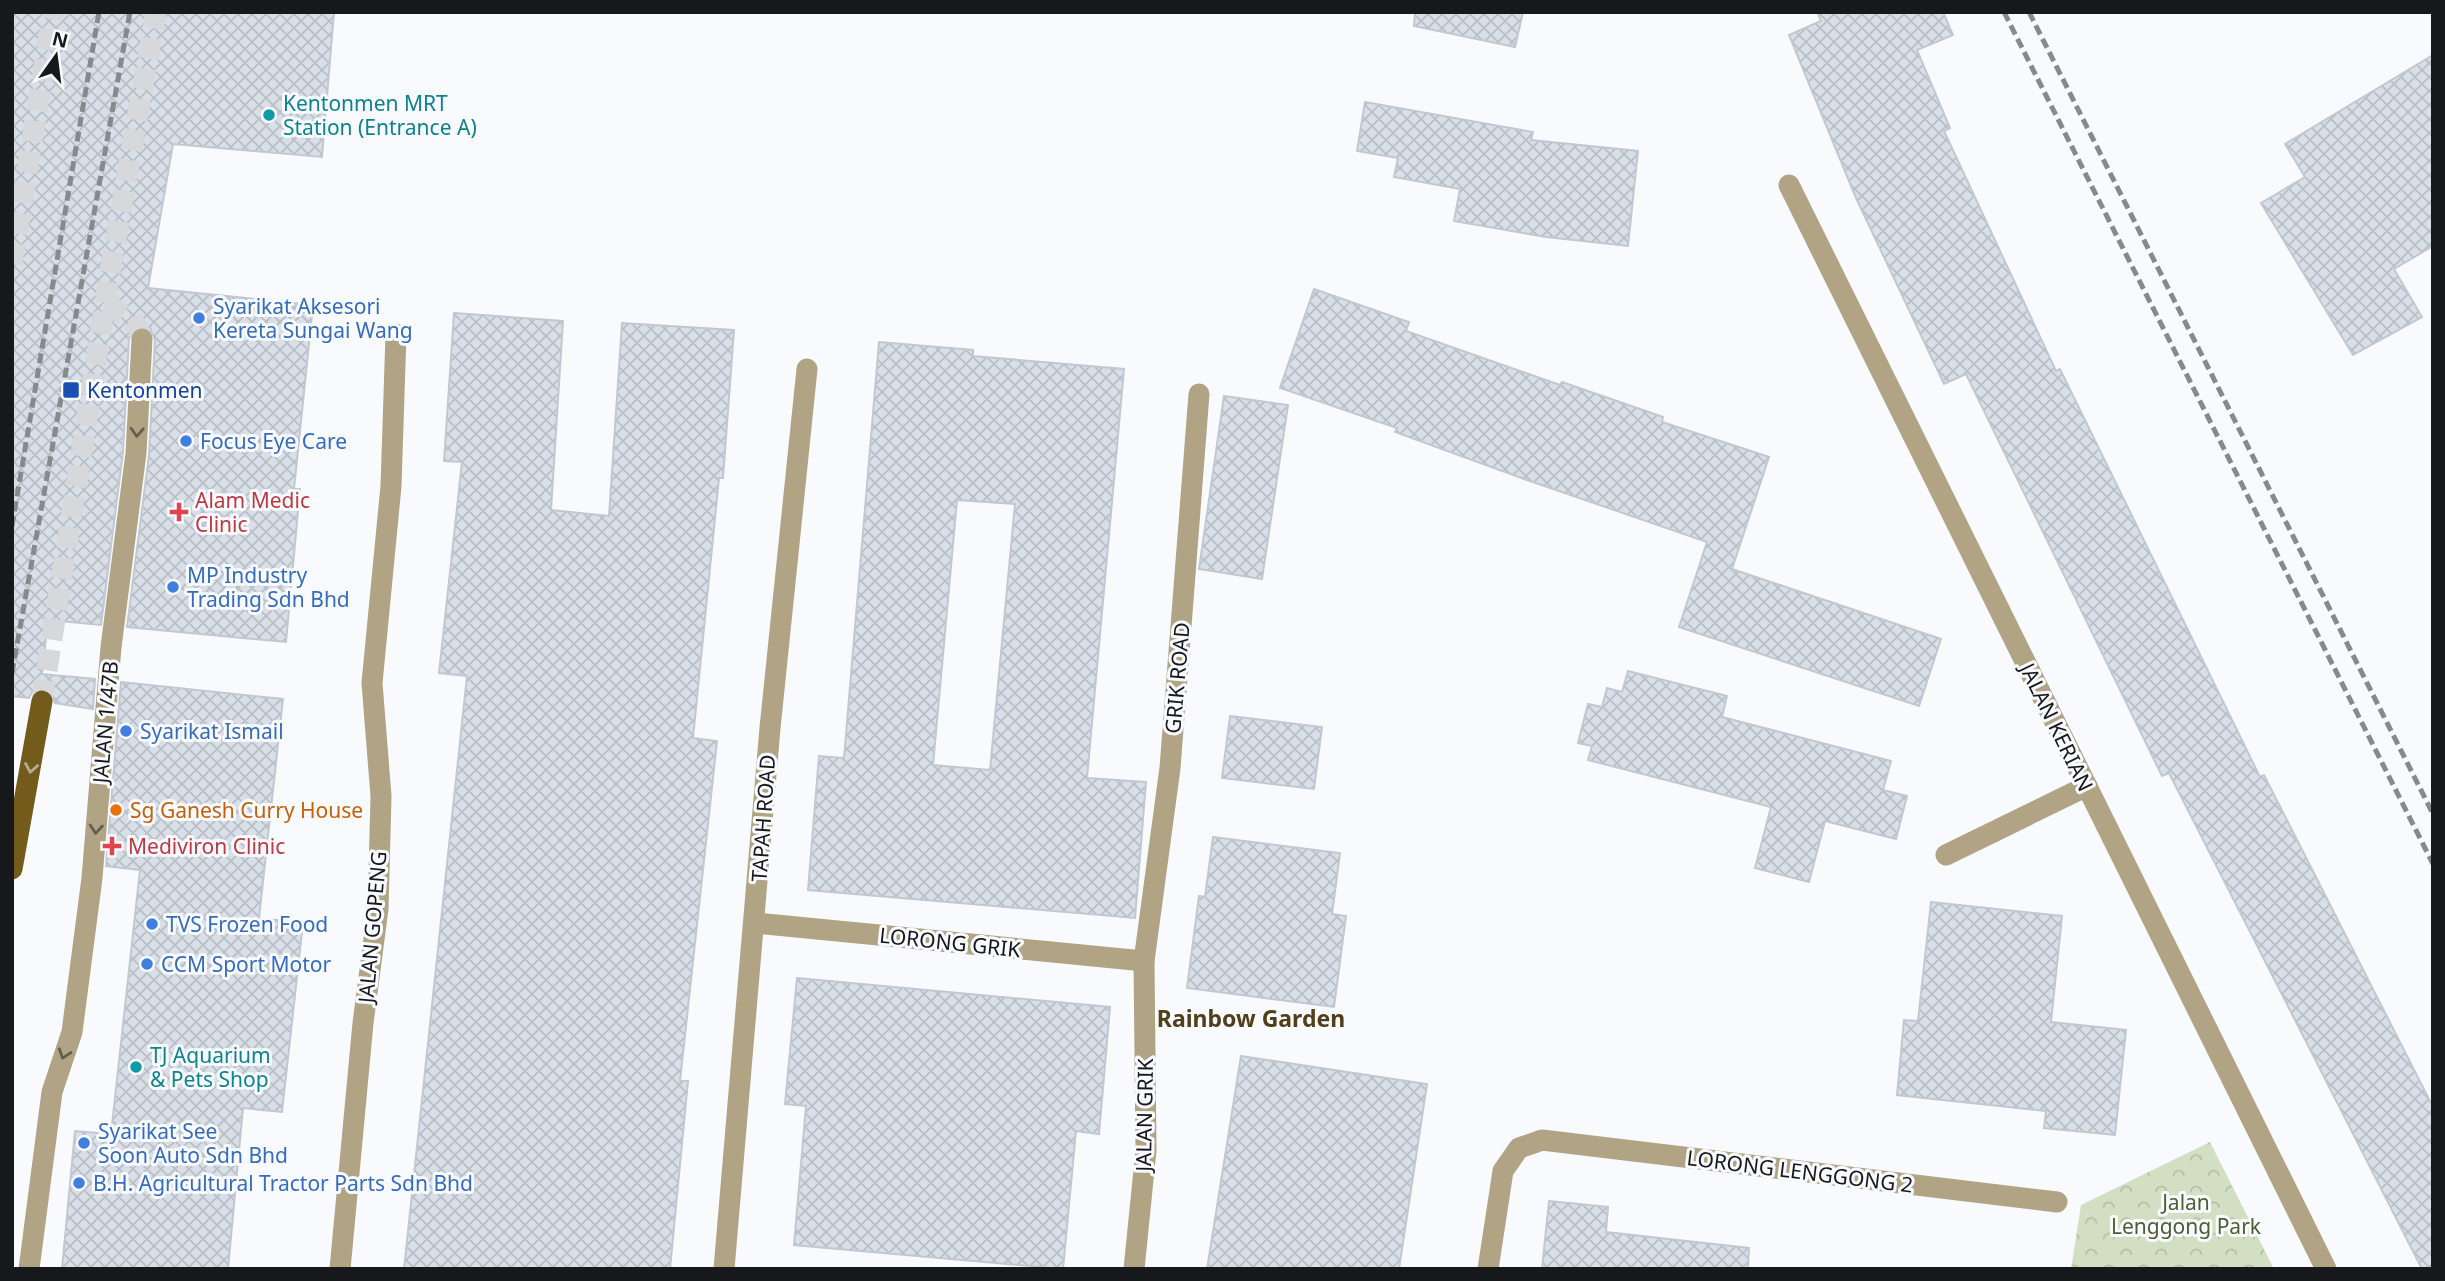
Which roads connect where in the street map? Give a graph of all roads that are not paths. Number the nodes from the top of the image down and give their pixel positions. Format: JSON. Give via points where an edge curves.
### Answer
{"nodes":[{"id":1,"x":1789,"y":185,"type":"dead end"},
{"id":2,"x":396,"y":334,"type":"dead end"},
{"id":3,"x":142,"y":340,"type":"tunnel mouth"},
{"id":4,"x":807,"y":369,"type":"dead end"},
{"id":5,"x":1199,"y":394,"type":"dead end"},
{"id":6,"x":42,"y":701,"type":"tunnel mouth"},
{"id":7,"x":2087,"y":786,"type":"junction"},
{"id":8,"x":1946,"y":855,"type":"dead end"},
{"id":9,"x":12,"y":869,"type":"edge"},
{"id":10,"x":755,"y":923,"type":"junction"},
{"id":11,"x":1144,"y":961,"type":"junction"},
{"id":12,"x":2057,"y":1202,"type":"dead end"},
{"id":13,"x":29,"y":1269,"type":"edge"},
{"id":14,"x":340,"y":1269,"type":"edge"},
{"id":15,"x":724,"y":1269,"type":"edge"},
{"id":16,"x":1134,"y":1269,"type":"edge"},
{"id":17,"x":1488,"y":1269,"type":"edge"},
{"id":18,"x":2326,"y":1269,"type":"edge"}],
"edges":[{"from":1,"to":7,"type":"street","name":"JALAN KERIAN"},
{"from":2,"to":14,"type":"street","name":"JALAN GOPENG","via":[[391,486],[372,683],[381,796],[378,909]]},
{"from":3,"to":13,"type":"street","name":"JALAN 1/47B","one_way":true,"via":[[136,453],[111,647],[92,878],[72,1031],[52,1092]]},
{"from":4,"to":10,"type":"street","name":"TAPAH ROAD"},
{"from":5,"to":11,"type":"street","name":"GRIK ROAD","via":[[1170,768]]},
{"from":6,"to":9,"type":"main road","one_way":true},
{"from":7,"to":8,"type":"street"},
{"from":7,"to":18,"type":"street","name":"JALAN KERIAN"},
{"from":10,"to":11,"type":"street","name":"LORONG GRIK"},
{"from":10,"to":15,"type":"street","name":"TAPAH ROAD"},
{"from":11,"to":16,"type":"street","name":"JALAN GRIK","via":[[1146,1150]]},
{"from":12,"to":17,"type":"street","name":"LORONG LENGGONG 2","via":[[1542,1140],[1519,1148],[1503,1171]]}]}
